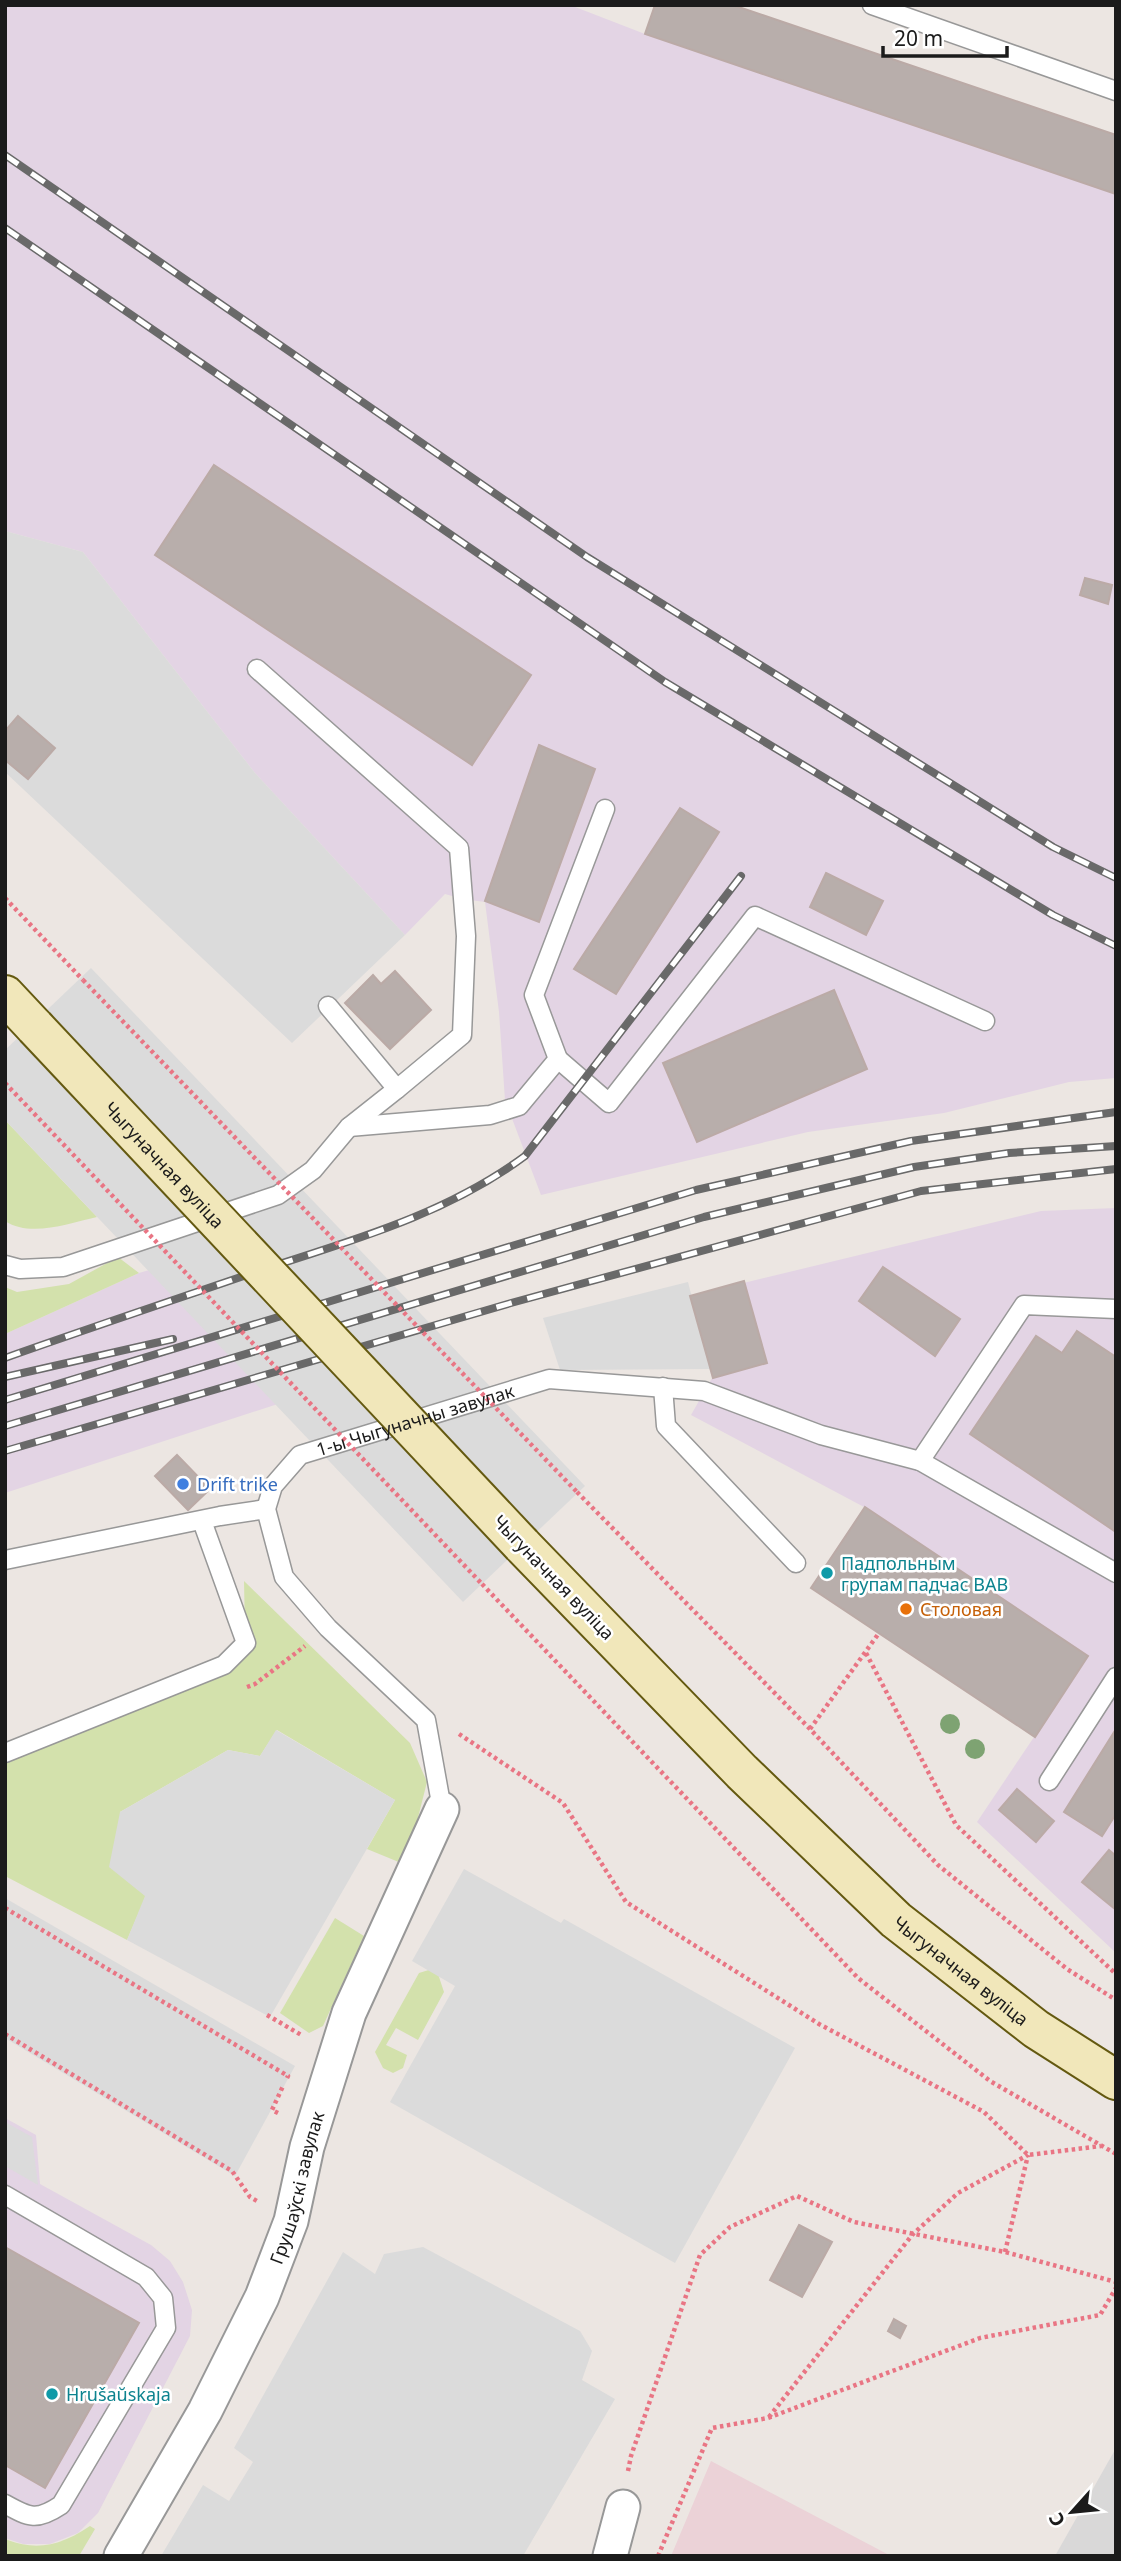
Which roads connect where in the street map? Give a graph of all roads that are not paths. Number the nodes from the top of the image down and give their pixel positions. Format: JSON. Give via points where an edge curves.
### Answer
{"nodes":[{"id":1,"x":872,"y":5,"type":"edge"},
{"id":2,"x":1116,"y":91,"type":"edge"},
{"id":3,"x":257,"y":670,"type":"dead end"},
{"id":4,"x":605,"y":809,"type":"dead end"},
{"id":5,"x":5,"y":995,"type":"edge"},
{"id":6,"x":328,"y":1006,"type":"dead end"},
{"id":7,"x":985,"y":1021,"type":"dead end"},
{"id":8,"x":558,"y":1059,"type":"junction"},
{"id":9,"x":397,"y":1089,"type":"junction"},
{"id":10,"x":349,"y":1127,"type":"junction"},
{"id":11,"x":5,"y":1265,"type":"edge"},
{"id":12,"x":1116,"y":1309,"type":"edge"},
{"id":13,"x":663,"y":1387,"type":"junction"},
{"id":14,"x":919,"y":1461,"type":"junction"},
{"id":15,"x":266,"y":1509,"type":"junction"},
{"id":16,"x":202,"y":1521,"type":"junction"},
{"id":17,"x":5,"y":1560,"type":"edge"},
{"id":18,"x":796,"y":1563,"type":"dead end"},
{"id":19,"x":1116,"y":1573,"type":"edge"},
{"id":20,"x":1116,"y":1677,"type":"edge"},
{"id":21,"x":5,"y":1753,"type":"edge"},
{"id":22,"x":1049,"y":1781,"type":"dead end"},
{"id":23,"x":442,"y":1808,"type":"joint"},
{"id":24,"x":1116,"y":2080,"type":"edge"},
{"id":25,"x":5,"y":2195,"type":"edge"},
{"id":26,"x":5,"y":2504,"type":"edge"},
{"id":27,"x":623,"y":2507,"type":"road end"},
{"id":28,"x":121,"y":2556,"type":"edge"},
{"id":29,"x":610,"y":2556,"type":"edge"}],
"edges":[{"from":1,"to":2,"type":"lane"},
{"from":3,"to":9,"type":"lane","via":[[459,848],[466,936],[462,1035]]},
{"from":4,"to":8,"type":"lane","via":[[534,995]]},
{"from":5,"to":24,"type":"main road","name":"Чыгуначная вуліца","bridge":true,"via":[[742,1772],[896,1920],[1036,2029]]},
{"from":6,"to":9,"type":"lane"},
{"from":7,"to":8,"type":"lane","via":[[755,916],[609,1103]]},
{"from":8,"to":10,"type":"lane","via":[[519,1106],[490,1115]]},
{"from":9,"to":10,"type":"lane"},
{"from":10,"to":11,"type":"lane","via":[[313,1170],[278,1195],[63,1267]]},
{"from":12,"to":14,"type":"lane","via":[[1024,1305]]},
{"from":13,"to":14,"type":"lane","name":"1-ы Чыгуначны завулак","via":[[704,1391],[821,1435]]},
{"from":13,"to":15,"type":"lane","name":"1-ы Чыгуначны завулак","via":[[549,1379],[300,1455],[273,1486]]},
{"from":13,"to":18,"type":"lane","via":[[666,1426]]},
{"from":14,"to":19,"type":"lane","name":"1-ы Чыгуначны завулак"},
{"from":15,"to":16,"type":"lane"},
{"from":15,"to":23,"type":"lane","via":[[284,1577],[328,1628],[426,1720]]},
{"from":16,"to":17,"type":"lane"},
{"from":16,"to":21,"type":"lane","via":[[246,1643],[224,1665]]},
{"from":20,"to":22,"type":"lane"},
{"from":23,"to":28,"type":"street","name":"Грушаўскі завулак","via":[[349,2013],[307,2147],[291,2221],[262,2297],[205,2411]]},
{"from":25,"to":26,"type":"lane","via":[[146,2277],[163,2298],[166,2328],[61,2505],[44,2516],[26,2516]]},
{"from":27,"to":29,"type":"street"}]}
